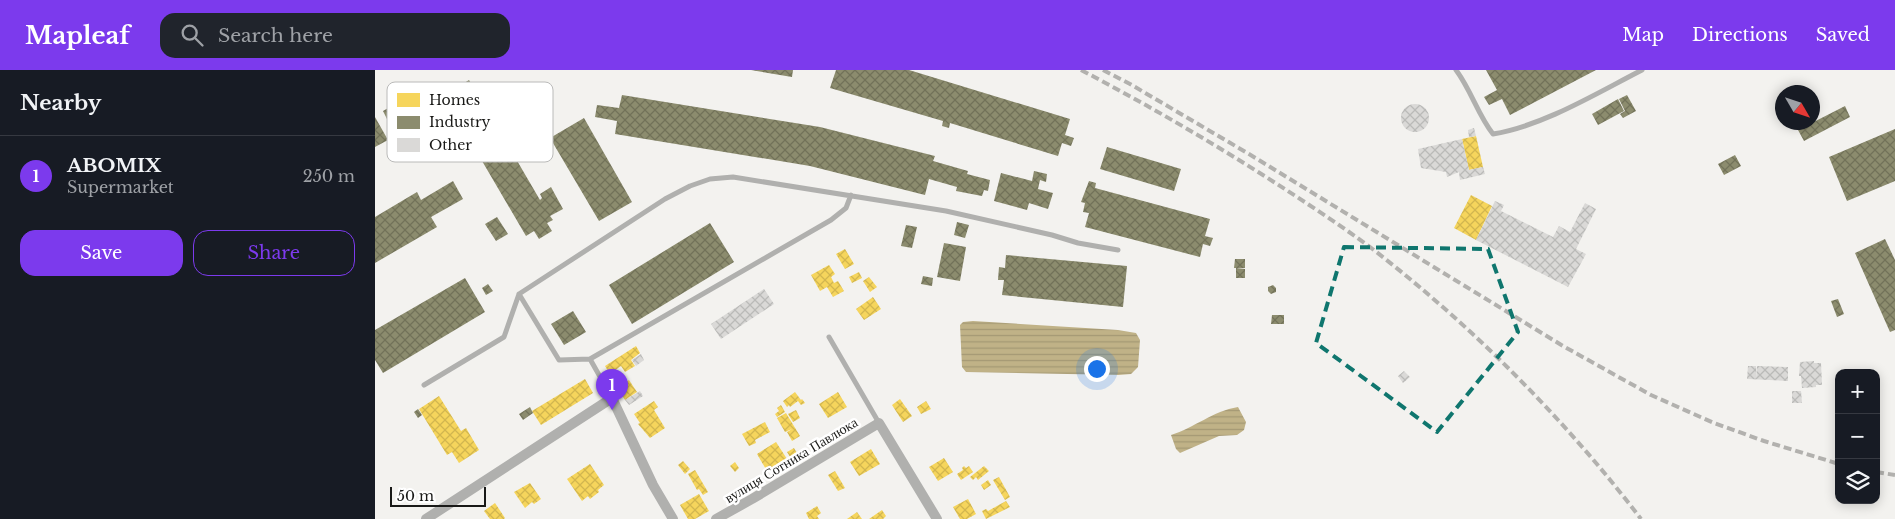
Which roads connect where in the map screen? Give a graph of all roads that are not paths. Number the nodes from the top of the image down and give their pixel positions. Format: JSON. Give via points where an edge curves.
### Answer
{"nodes":[{"id":1,"x":1456,"y":70,"type":"edge"},
{"id":2,"x":1641,"y":70,"type":"edge"},
{"id":3,"x":851,"y":195,"type":"junction"},
{"id":4,"x":1118,"y":250,"type":"dead end"},
{"id":5,"x":519,"y":294,"type":"junction"},
{"id":6,"x":829,"y":338,"type":"dead end"},
{"id":7,"x":590,"y":358,"type":"junction"},
{"id":8,"x":424,"y":385,"type":"dead end"},
{"id":9,"x":612,"y":398,"type":"junction"},
{"id":10,"x":879,"y":423,"type":"junction"},
{"id":11,"x":426,"y":519,"type":"edge"},
{"id":12,"x":673,"y":519,"type":"edge"},
{"id":13,"x":716,"y":519,"type":"edge"},
{"id":14,"x":937,"y":519,"type":"edge"}],
"edges":[{"from":1,"to":2,"type":"lane","via":[[1483,122],[1493,134],[1512,131],[1564,109]]},
{"from":3,"to":4,"type":"lane","via":[[946,211]]},
{"from":3,"to":5,"type":"lane","via":[[733,177],[710,179],[665,199]]},
{"from":3,"to":7,"type":"lane","via":[[846,208],[831,220]]},
{"from":5,"to":7,"type":"lane","via":[[559,360]]},
{"from":5,"to":8,"type":"lane","via":[[504,338]]},
{"from":6,"to":10,"type":"lane"},
{"from":7,"to":9,"type":"lane"},
{"from":9,"to":11,"type":"street"},
{"from":9,"to":12,"type":"street","via":[[653,485]]},
{"from":10,"to":13,"type":"street","name":"вулиця Сотника Павлюка"},
{"from":10,"to":14,"type":"street"}]}
